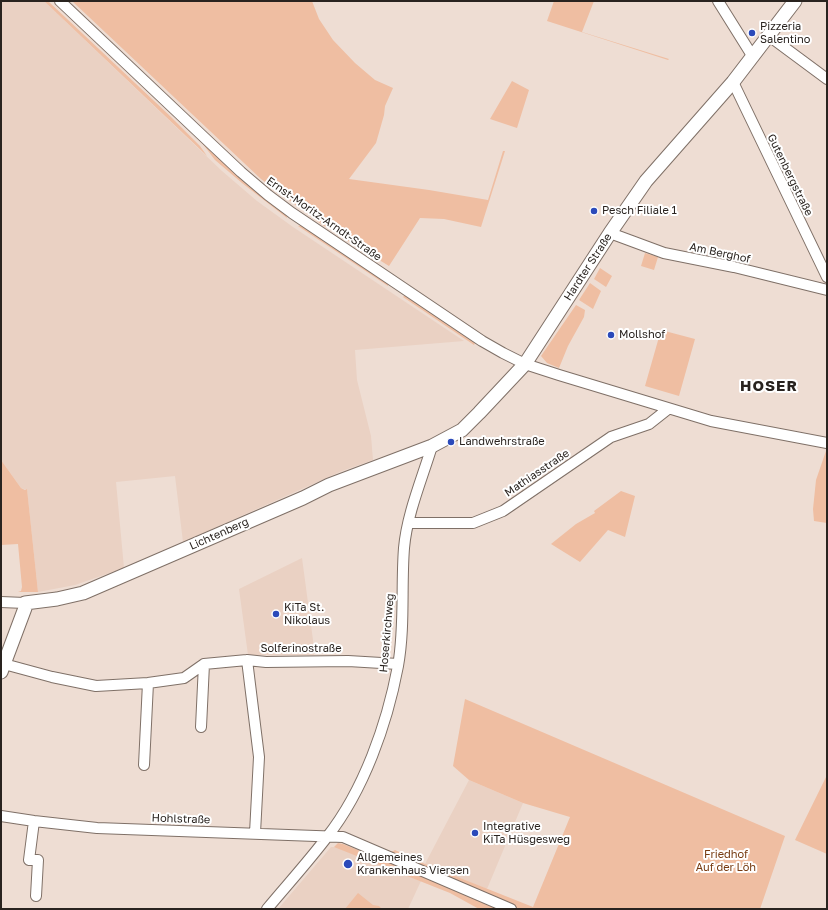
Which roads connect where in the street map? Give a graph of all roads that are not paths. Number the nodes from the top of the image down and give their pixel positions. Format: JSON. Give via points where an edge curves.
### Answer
{"nodes":[{"id":1,"x":60,"y":1,"type":"edge"},
{"id":2,"x":718,"y":1,"type":"edge"},
{"id":3,"x":795,"y":1,"type":"edge"},
{"id":4,"x":769,"y":36,"type":"junction"},
{"id":5,"x":753,"y":57,"type":"junction"},
{"id":6,"x":827,"y":79,"type":"edge"},
{"id":7,"x":733,"y":82,"type":"junction"},
{"id":8,"x":610,"y":233,"type":"junction"},
{"id":9,"x":827,"y":277,"type":"edge"},
{"id":10,"x":827,"y":290,"type":"edge"},
{"id":11,"x":525,"y":364,"type":"junction"},
{"id":12,"x":668,"y":409,"type":"junction"},
{"id":13,"x":827,"y":443,"type":"edge"},
{"id":14,"x":432,"y":446,"type":"junction"},
{"id":15,"x":409,"y":523,"type":"junction"},
{"id":16,"x":1,"y":602,"type":"edge"},
{"id":17,"x":24,"y":603,"type":"junction"},
{"id":18,"x":247,"y":660,"type":"junction"},
{"id":19,"x":204,"y":664,"type":"junction"},
{"id":20,"x":398,"y":664,"type":"junction"},
{"id":21,"x":3,"y":668,"type":"edge"},
{"id":22,"x":148,"y":683,"type":"junction"},
{"id":23,"x":201,"y":727,"type":"dead end"},
{"id":24,"x":144,"y":765,"type":"dead end"},
{"id":25,"x":1,"y":816,"type":"edge"},
{"id":26,"x":34,"y":822,"type":"junction"},
{"id":27,"x":255,"y":833,"type":"junction"},
{"id":28,"x":328,"y":837,"type":"junction"},
{"id":29,"x":36,"y":896,"type":"dead end"},
{"id":30,"x":267,"y":909,"type":"edge"},
{"id":31,"x":511,"y":909,"type":"edge"}],
"edges":[{"from":1,"to":11,"type":"street","name":"Ernst-Moritz-Arndt-Straße","via":[[224,157],[268,195],[476,336]]},
{"from":2,"to":5,"type":"street"},
{"from":3,"to":4,"type":"main road","name":"Hardter Straße"},
{"from":4,"to":5,"type":"main road","name":"Hardter Straße"},
{"from":4,"to":6,"type":"street"},
{"from":5,"to":7,"type":"main road","name":"Hardter Straße"},
{"from":7,"to":8,"type":"main road","name":"Hardter Straße","via":[[646,181]]},
{"from":7,"to":9,"type":"street","name":"Gutenbergstraße"},
{"from":8,"to":10,"type":"street","name":"Am Berghof","via":[[664,253]]},
{"from":8,"to":11,"type":"main road","name":"Hardter Straße"},
{"from":11,"to":12,"type":"street"},
{"from":11,"to":14,"type":"main road","name":"Hardter Straße","via":[[462,430]]},
{"from":12,"to":13,"type":"street","via":[[711,421]]},
{"from":12,"to":15,"type":"street","name":"Mathiasstraße","via":[[649,424],[611,437],[503,511],[473,523]]},
{"from":14,"to":15,"type":"street","name":"Hoserkirchweg"},
{"from":14,"to":17,"type":"main road","name":"Lichtenberg","via":[[328,485],[83,593],[57,600]]},
{"from":15,"to":20,"type":"street","name":"Hoserkirchweg","via":[[404,548],[402,630]]},
{"from":16,"to":17,"type":"street","name":"Lichtenberg"},
{"from":17,"to":21,"type":"main road","via":[[25,608]]},
{"from":18,"to":19,"type":"street","name":"Solferinostraße"},
{"from":18,"to":20,"type":"street","name":"Solferinostraße"},
{"from":18,"to":27,"type":"street","via":[[259,757]]},
{"from":19,"to":22,"type":"street","name":"Solferinostraße","via":[[184,678]]},
{"from":19,"to":23,"type":"street"},
{"from":20,"to":28,"type":"street","name":"Hoserkirchweg","via":[[380,738],[354,795]]},
{"from":21,"to":22,"type":"street","name":"Solferinostraße","via":[[96,686]]},
{"from":22,"to":24,"type":"street"},
{"from":25,"to":26,"type":"street","name":"Hohlstraße"},
{"from":26,"to":27,"type":"street","name":"Hohlstraße","via":[[97,828]]},
{"from":26,"to":29,"type":"street","via":[[29,860],[38,860]]},
{"from":27,"to":28,"type":"street","name":"Hohlstraße"},
{"from":28,"to":30,"type":"street","name":"Hoserkirchweg"},
{"from":28,"to":31,"type":"street","name":"Hohlstraße","via":[[343,837]]}]}
